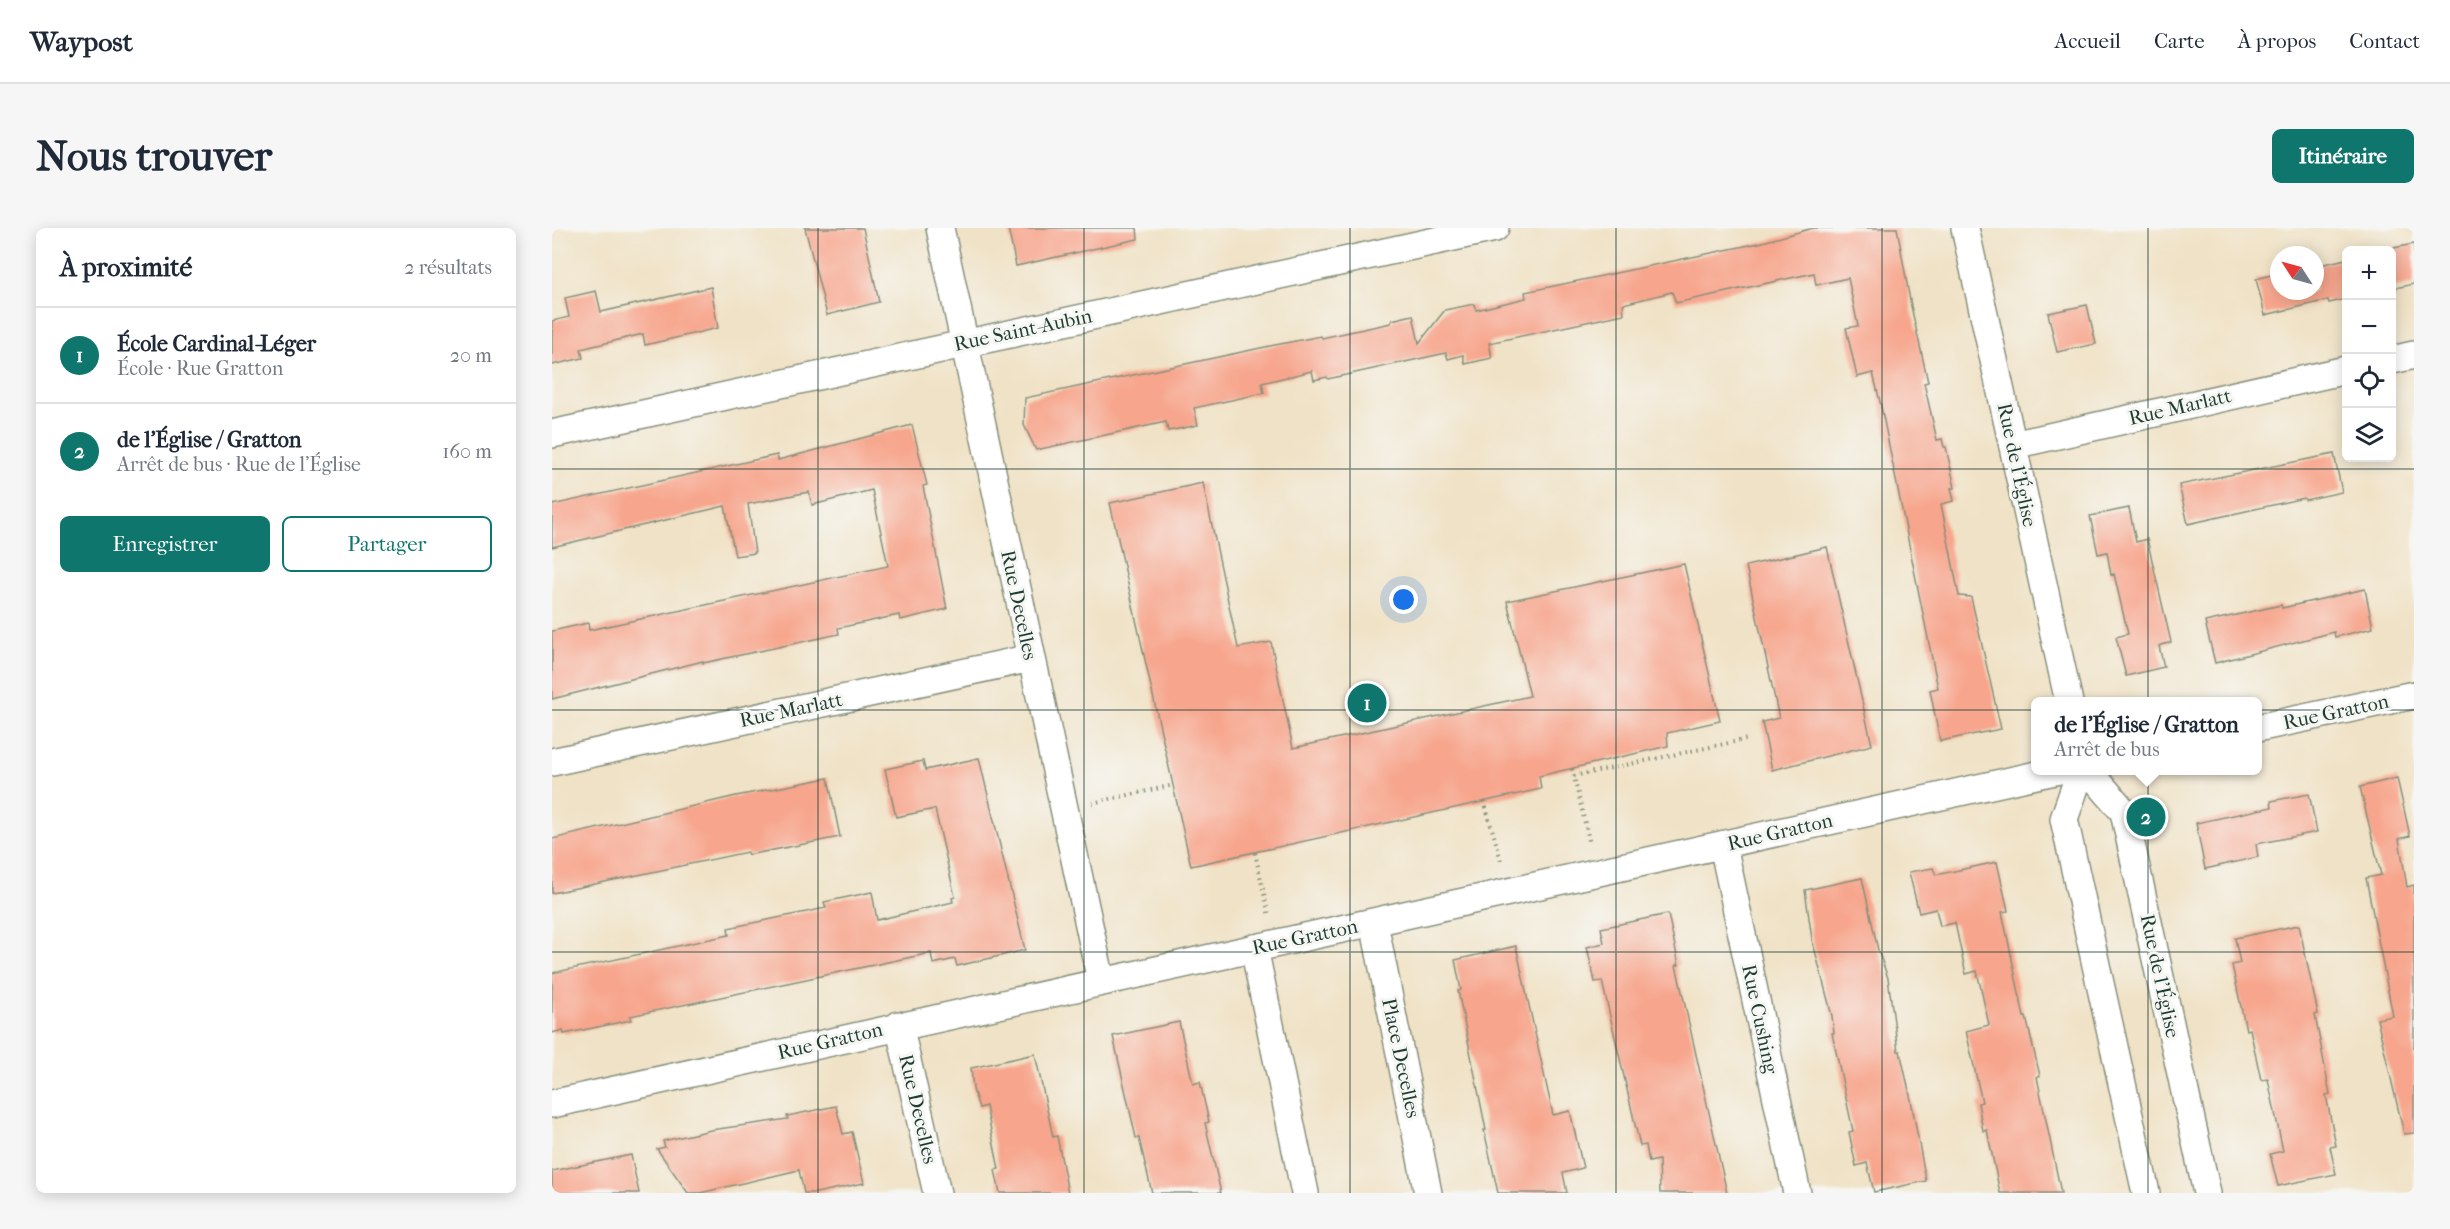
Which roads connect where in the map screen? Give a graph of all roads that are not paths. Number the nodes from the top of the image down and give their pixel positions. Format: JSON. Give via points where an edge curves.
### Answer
{"nodes":[{"id":1,"x":940,"y":228,"type":"edge"},
{"id":2,"x":1495,"y":228,"type":"edge"},
{"id":3,"x":1965,"y":228,"type":"edge"},
{"id":4,"x":966,"y":342,"type":"junction"},
{"id":5,"x":2414,"y":355,"type":"edge"},
{"id":6,"x":2396,"y":359,"type":"edge"},
{"id":7,"x":2342,"y":371,"type":"edge"},
{"id":8,"x":552,"y":434,"type":"edge"},
{"id":9,"x":2013,"y":445,"type":"junction"},
{"id":10,"x":1031,"y":658,"type":"junction"},
{"id":11,"x":2414,"y":695,"type":"edge"},
{"id":12,"x":2068,"y":697,"type":"edge"},
{"id":13,"x":2262,"y":727,"type":"edge"},
{"id":14,"x":552,"y":762,"type":"edge"},
{"id":15,"x":2041,"y":775,"type":"edge"},
{"id":16,"x":2080,"y":775,"type":"edge"},
{"id":17,"x":2092,"y":775,"type":"edge"},
{"id":18,"x":1723,"y":845,"type":"junction"},
{"id":19,"x":1374,"y":923,"type":"junction"},
{"id":20,"x":1254,"y":948,"type":"junction"},
{"id":21,"x":1101,"y":981,"type":"junction"},
{"id":22,"x":899,"y":1025,"type":"junction"},
{"id":23,"x":552,"y":1104,"type":"edge"},
{"id":24,"x":937,"y":1193,"type":"edge"},
{"id":25,"x":1305,"y":1193,"type":"edge"},
{"id":26,"x":1428,"y":1193,"type":"edge"},
{"id":27,"x":1797,"y":1193,"type":"edge"},
{"id":28,"x":2146,"y":1193,"type":"edge"},
{"id":29,"x":2207,"y":1193,"type":"edge"}],
"edges":[{"from":1,"to":4,"type":"street","name":"Rue Decelles"},
{"from":2,"to":4,"type":"street","name":"Rue Saint-Aubin"},
{"from":3,"to":9,"type":"street","name":"Rue de l'Église"},
{"from":4,"to":8,"type":"street","name":"Rue Saint-Aubin"},
{"from":4,"to":10,"type":"street","name":"Rue Decelles"},
{"from":5,"to":6,"type":"street"},
{"from":7,"to":9,"type":"street","name":"Rue Marlatt"},
{"from":9,"to":12,"type":"street","name":"Rue de l'Église"},
{"from":10,"to":14,"type":"street","name":"Rue Marlatt"},
{"from":10,"to":21,"type":"street","name":"Rue Decelles"},
{"from":11,"to":13,"type":"street","name":"Rue Gratton"},
{"from":15,"to":18,"type":"street","name":"Rue Gratton"},
{"from":16,"to":28,"type":"street","via":[[2064,819]]},
{"from":17,"to":29,"type":"street","name":"Rue de l'Église","via":[[2124,812]]},
{"from":18,"to":19,"type":"street","name":"Rue Gratton"},
{"from":18,"to":27,"type":"street","name":"Rue Cushing"},
{"from":19,"to":20,"type":"street","name":"Rue Gratton"},
{"from":19,"to":26,"type":"street","name":"Place Decelles"},
{"from":20,"to":21,"type":"street","name":"Rue Gratton"},
{"from":20,"to":25,"type":"street"},
{"from":21,"to":22,"type":"street","name":"Rue Gratton"},
{"from":22,"to":23,"type":"street","name":"Rue Gratton"},
{"from":22,"to":24,"type":"street","name":"Rue Decelles"}]}
